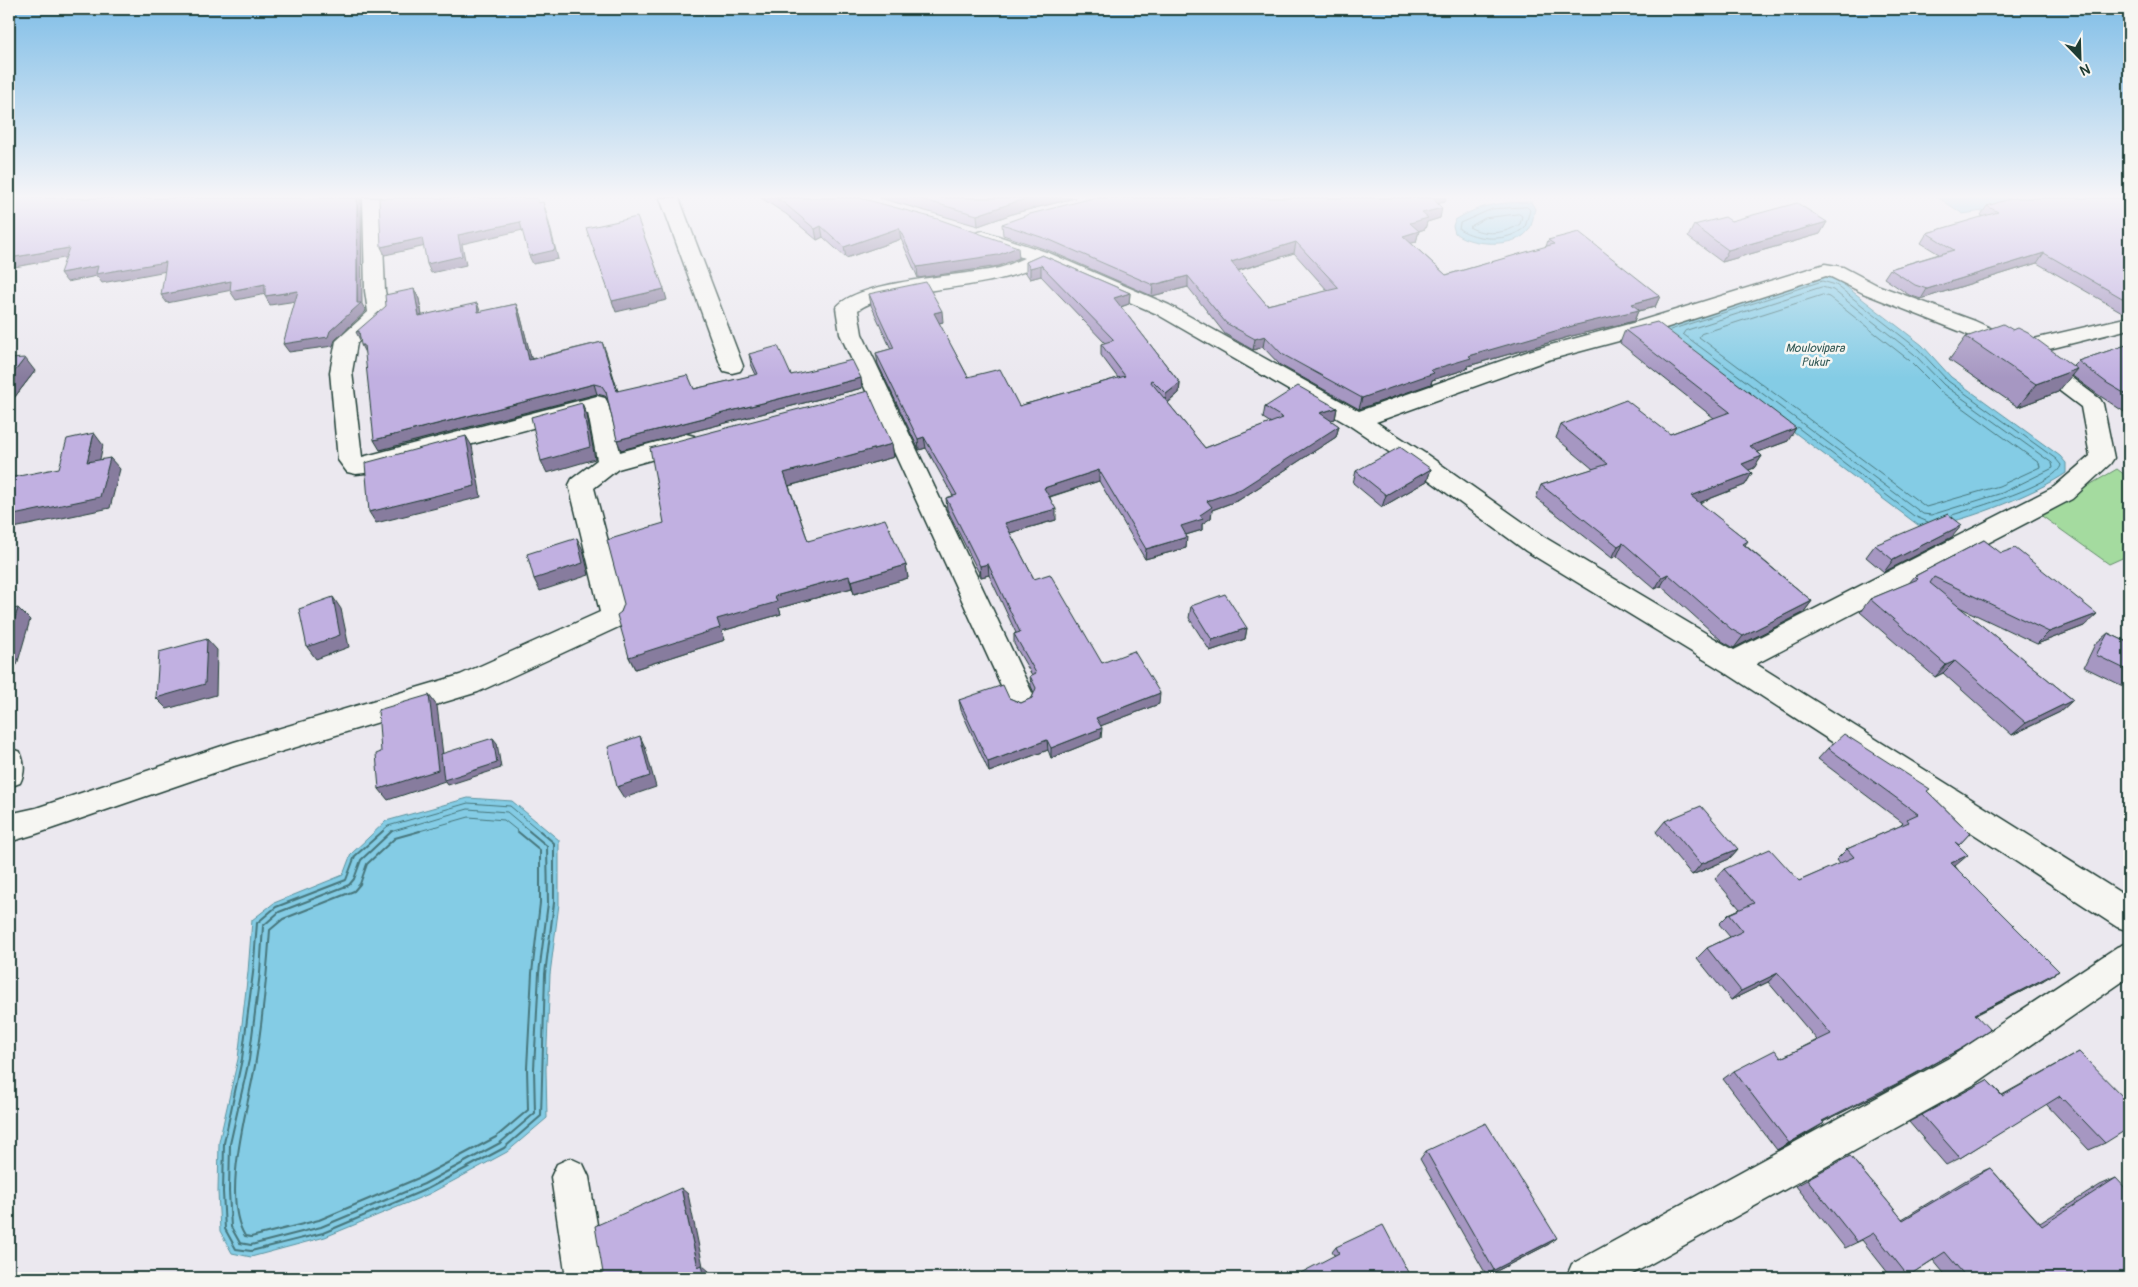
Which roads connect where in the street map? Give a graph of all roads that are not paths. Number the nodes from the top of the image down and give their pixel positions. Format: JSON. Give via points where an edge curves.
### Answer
{"nodes":[{"id":1,"x":374,"y":258,"type":"edge"},
{"id":2,"x":692,"y":258,"type":"edge"},
{"id":3,"x":1039,"y":258,"type":"edge"},
{"id":4,"x":1044,"y":258,"type":"edge"},
{"id":5,"x":2129,"y":323,"type":"edge"},
{"id":6,"x":2019,"y":349,"type":"junction"},
{"id":7,"x":732,"y":366,"type":"dead end"},
{"id":8,"x":1357,"y":420,"type":"junction"},
{"id":9,"x":704,"y":438,"type":"edge"},
{"id":10,"x":610,"y":463,"type":"junction"},
{"id":11,"x":1733,"y":663,"type":"junction"},
{"id":12,"x":1021,"y":699,"type":"dead end"},
{"id":13,"x":9,"y":761,"type":"edge"},
{"id":14,"x":9,"y":774,"type":"edge"},
{"id":15,"x":9,"y":828,"type":"edge"},
{"id":16,"x":2129,"y":916,"type":"edge"},
{"id":17,"x":2129,"y":958,"type":"edge"},
{"id":18,"x":570,"y":1177,"type":"dead end"},
{"id":19,"x":586,"y":1278,"type":"edge"},
{"id":20,"x":1586,"y":1278,"type":"edge"}],
"edges":[{"from":1,"to":10,"type":"street","via":[[379,314],[347,341],[341,372],[352,464],[365,464],[597,403]]},
{"from":2,"to":7,"type":"street"},
{"from":3,"to":12,"type":"street","via":[[1006,272],[860,298],[847,308],[851,334],[870,395]]},
{"from":4,"to":8,"type":"street","via":[[1162,309]]},
{"from":5,"to":6,"type":"street"},
{"from":6,"to":8,"type":"street","via":[[1870,289],[1836,271],[1825,270],[1648,326],[1540,355]]},
{"from":6,"to":11,"type":"street","via":[[2092,404],[2102,458],[2063,493]]},
{"from":8,"to":11,"type":"street","via":[[1535,544]]},
{"from":9,"to":10,"type":"street"},
{"from":10,"to":15,"type":"street","via":[[581,485],[616,617],[468,684],[234,754],[36,822]]},
{"from":11,"to":16,"type":"street"},
{"from":13,"to":14,"type":"street"},
{"from":17,"to":20,"type":"street","via":[[1962,1072]]},
{"from":18,"to":19,"type":"street"}]}
